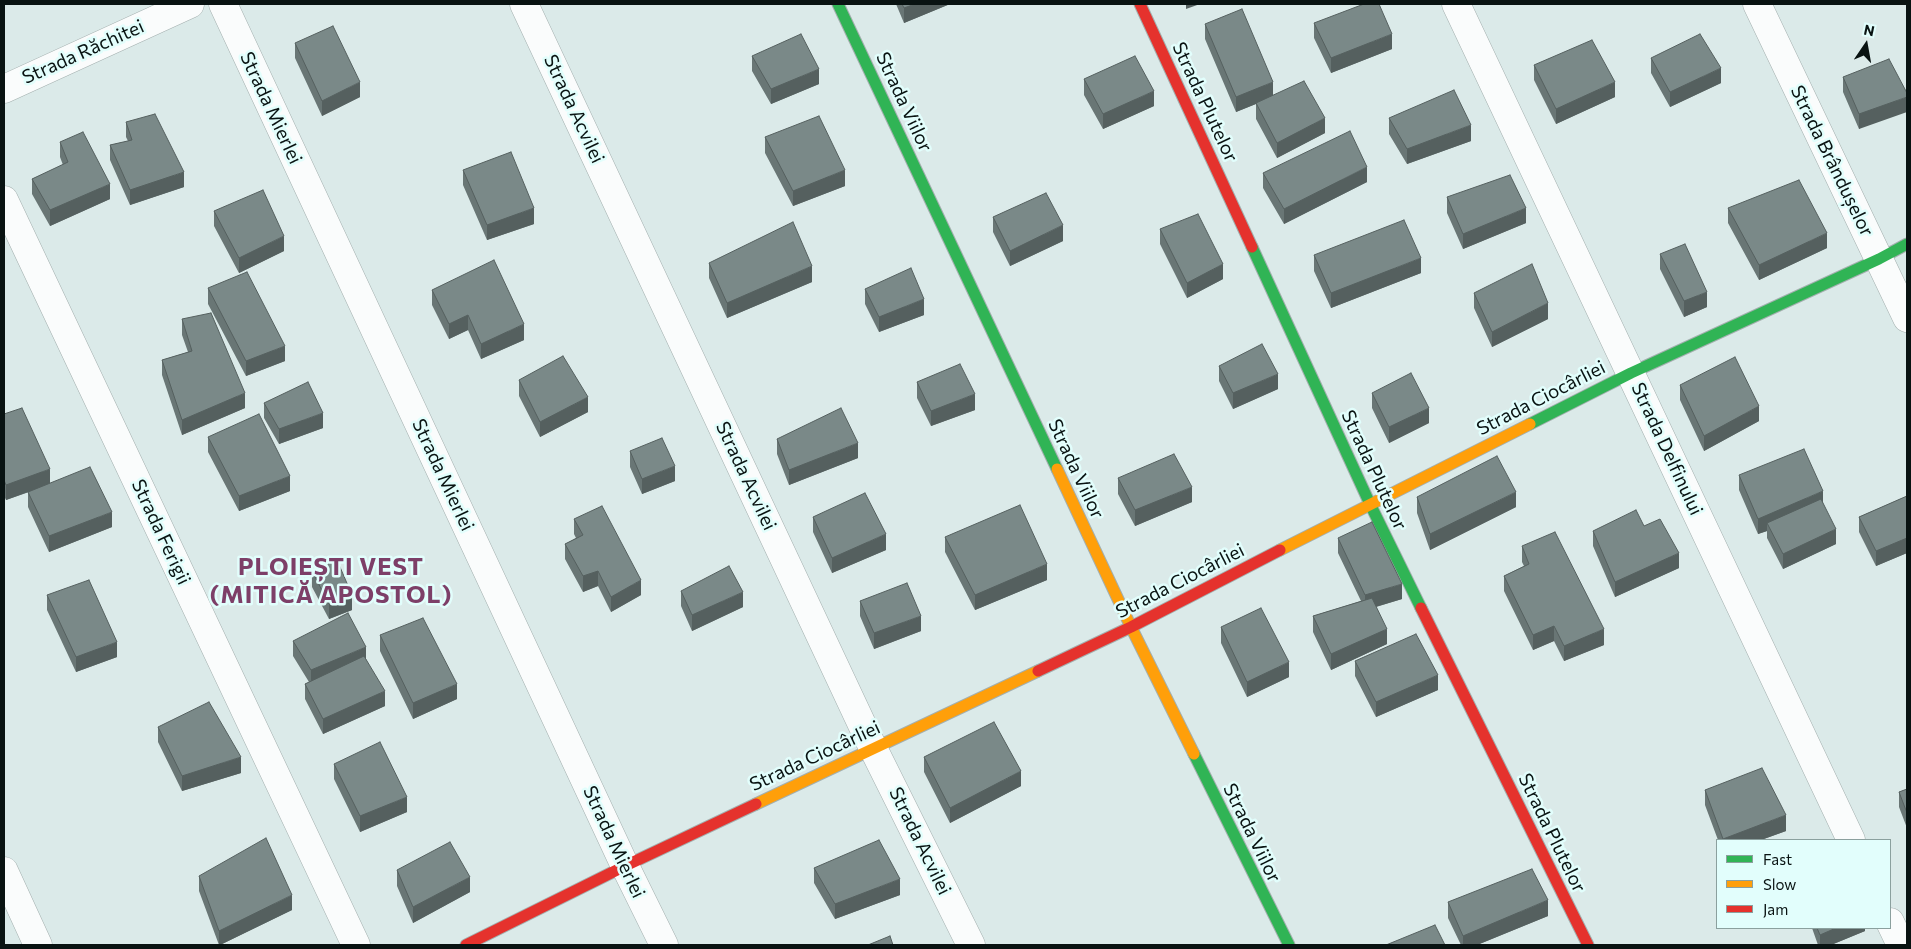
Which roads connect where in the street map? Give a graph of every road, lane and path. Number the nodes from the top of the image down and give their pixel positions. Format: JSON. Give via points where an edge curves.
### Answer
{"nodes":[{"id":1,"x":190,"y":4,"type":"edge"},
{"id":2,"x":223,"y":4,"type":"edge"},
{"id":3,"x":524,"y":4,"type":"edge"},
{"id":4,"x":838,"y":4,"type":"edge"},
{"id":5,"x":1140,"y":4,"type":"edge"},
{"id":6,"x":1456,"y":4,"type":"edge"},
{"id":7,"x":1757,"y":4,"type":"edge"},
{"id":8,"x":4,"y":89,"type":"edge"},
{"id":9,"x":4,"y":200,"type":"edge"},
{"id":10,"x":1907,"y":244,"type":"edge"},
{"id":11,"x":1879,"y":259,"type":"junction"},
{"id":12,"x":1907,"y":318,"type":"edge"},
{"id":13,"x":1631,"y":373,"type":"junction"},
{"id":14,"x":1370,"y":504,"type":"junction"},
{"id":15,"x":1131,"y":627,"type":"junction"},
{"id":16,"x":874,"y":748,"type":"junction"},
{"id":17,"x":1851,"y":839,"type":"edge"},
{"id":18,"x":625,"y":866,"type":"junction"},
{"id":19,"x":4,"y":870,"type":"edge"},
{"id":20,"x":1891,"y":924,"type":"edge"},
{"id":21,"x":38,"y":945,"type":"edge"},
{"id":22,"x":356,"y":945,"type":"edge"},
{"id":23,"x":466,"y":945,"type":"edge"},
{"id":24,"x":664,"y":945,"type":"edge"},
{"id":25,"x":971,"y":945,"type":"edge"},
{"id":26,"x":1288,"y":945,"type":"edge"},
{"id":27,"x":1588,"y":945,"type":"edge"},
{"id":28,"x":1901,"y":945,"type":"edge"}],
"edges":[{"from":1,"to":8,"type":"street","name":"Strada Răchitei"},
{"from":2,"to":18,"type":"street","name":"Strada Mierlei"},
{"from":3,"to":16,"type":"street","name":"Strada Acvilei"},
{"from":4,"to":15,"type":"street","name":"Strada Viilor"},
{"from":5,"to":14,"type":"street","name":"Strada Plutelor"},
{"from":6,"to":13,"type":"street","name":"Strada Delfinului"},
{"from":7,"to":11,"type":"street","name":"Strada Brândușelor"},
{"from":9,"to":22,"type":"street","name":"Strada Ferigii"},
{"from":10,"to":11,"type":"street","name":"Strada Ciocârliei"},
{"from":11,"to":12,"type":"street","name":"Strada Brândușelor"},
{"from":11,"to":13,"type":"street","name":"Strada Ciocârliei"},
{"from":13,"to":14,"type":"street","name":"Strada Ciocârliei"},
{"from":13,"to":17,"type":"street","name":"Strada Delfinului"},
{"from":14,"to":15,"type":"street","name":"Strada Ciocârliei"},
{"from":14,"to":27,"type":"street","name":"Strada Plutelor"},
{"from":15,"to":16,"type":"street","name":"Strada Ciocârliei"},
{"from":15,"to":26,"type":"street","name":"Strada Viilor"},
{"from":16,"to":18,"type":"street","name":"Strada Ciocârliei"},
{"from":16,"to":25,"type":"street","name":"Strada Acvilei"},
{"from":18,"to":23,"type":"street","name":"Strada Ciocârliei"},
{"from":18,"to":24,"type":"street","name":"Strada Mierlei"},
{"from":19,"to":21,"type":"street"},
{"from":20,"to":28,"type":"street"}]}
